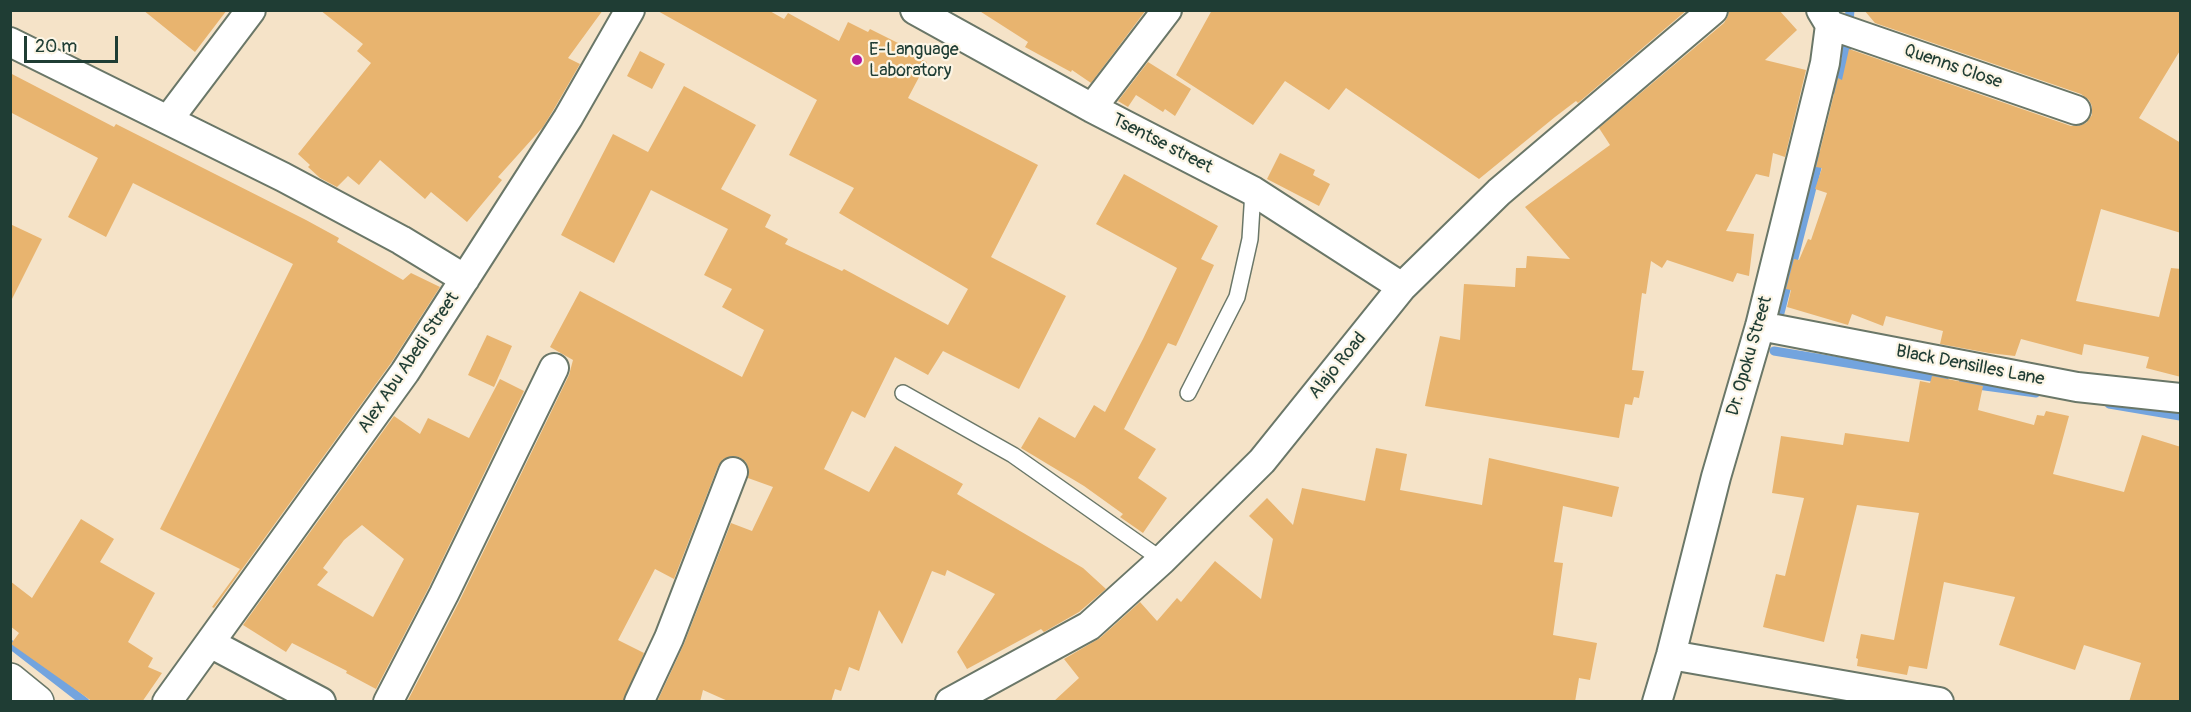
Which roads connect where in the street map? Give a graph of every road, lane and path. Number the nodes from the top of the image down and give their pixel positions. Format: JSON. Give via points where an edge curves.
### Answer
{"nodes":[{"id":1,"x":251,"y":10,"type":"edge"},
{"id":2,"x":630,"y":10,"type":"edge"},
{"id":3,"x":915,"y":10,"type":"edge"},
{"id":4,"x":1167,"y":10,"type":"edge"},
{"id":5,"x":1713,"y":10,"type":"edge"},
{"id":6,"x":1826,"y":18,"type":"edge"},
{"id":7,"x":10,"y":42,"type":"edge"},
{"id":8,"x":1092,"y":108,"type":"junction"},
{"id":9,"x":2076,"y":110,"type":"dead end"},
{"id":10,"x":168,"y":120,"type":"junction"},
{"id":11,"x":1253,"y":190,"type":"junction"},
{"id":12,"x":465,"y":279,"type":"junction"},
{"id":13,"x":1402,"y":287,"type":"junction"},
{"id":14,"x":1760,"y":326,"type":"junction"},
{"id":15,"x":555,"y":368,"type":"dead end"},
{"id":16,"x":903,"y":393,"type":"dead end"},
{"id":17,"x":1188,"y":393,"type":"dead end"},
{"id":18,"x":2181,"y":398,"type":"edge"},
{"id":19,"x":733,"y":472,"type":"dead end"},
{"id":20,"x":1162,"y":560,"type":"junction"},
{"id":21,"x":210,"y":643,"type":"junction"},
{"id":22,"x":1671,"y":655,"type":"junction"},
{"id":23,"x":10,"y":680,"type":"edge"},
{"id":24,"x":37,"y":702,"type":"edge"},
{"id":25,"x":167,"y":702,"type":"edge"},
{"id":26,"x":321,"y":702,"type":"edge"},
{"id":27,"x":388,"y":702,"type":"edge"},
{"id":28,"x":639,"y":702,"type":"edge"},
{"id":29,"x":950,"y":702,"type":"edge"},
{"id":30,"x":1657,"y":702,"type":"edge"},
{"id":31,"x":1939,"y":702,"type":"edge"}],
"edges":[{"from":1,"to":10,"type":"street"},
{"from":2,"to":12,"type":"street","name":"Alex Abu Abedi Street","via":[[568,118]]},
{"from":3,"to":8,"type":"street","name":"Tsentse street"},
{"from":4,"to":8,"type":"street"},
{"from":5,"to":13,"type":"street","name":"Alajo Road","via":[[1499,192]]},
{"from":6,"to":9,"type":"street","name":"Quenns Close"},
{"from":6,"to":14,"type":"street","name":"Dr. Opoku Street","via":[[1825,63]]},
{"from":7,"to":10,"type":"street"},
{"from":8,"to":11,"type":"street","name":"Tsentse street"},
{"from":10,"to":12,"type":"street","via":[[401,240]]},
{"from":11,"to":13,"type":"street","name":"Tsentse street"},
{"from":11,"to":17,"type":"lane","via":[[1250,239],[1237,297]]},
{"from":12,"to":21,"type":"street","name":"Alex Abu Abedi Street","via":[[405,372]]},
{"from":13,"to":20,"type":"street","name":"Alajo Road","via":[[1262,460]]},
{"from":14,"to":18,"type":"street","name":"Black Densilles Lane","via":[[2077,387]]},
{"from":14,"to":22,"type":"street","name":"Dr. Opoku Street","via":[[1716,477]]},
{"from":15,"to":27,"type":"street"},
{"from":16,"to":20,"type":"lane","via":[[1013,455]]},
{"from":19,"to":28,"type":"street","via":[[669,638]]},
{"from":20,"to":29,"type":"street","name":"Alajo Road","via":[[1089,626]]},
{"from":21,"to":25,"type":"street","name":"Alex Abu Abedi Street"},
{"from":21,"to":26,"type":"street"},
{"from":22,"to":30,"type":"street","name":"Dr. Opoku Street"},
{"from":22,"to":31,"type":"street"},
{"from":23,"to":24,"type":"street"}]}
